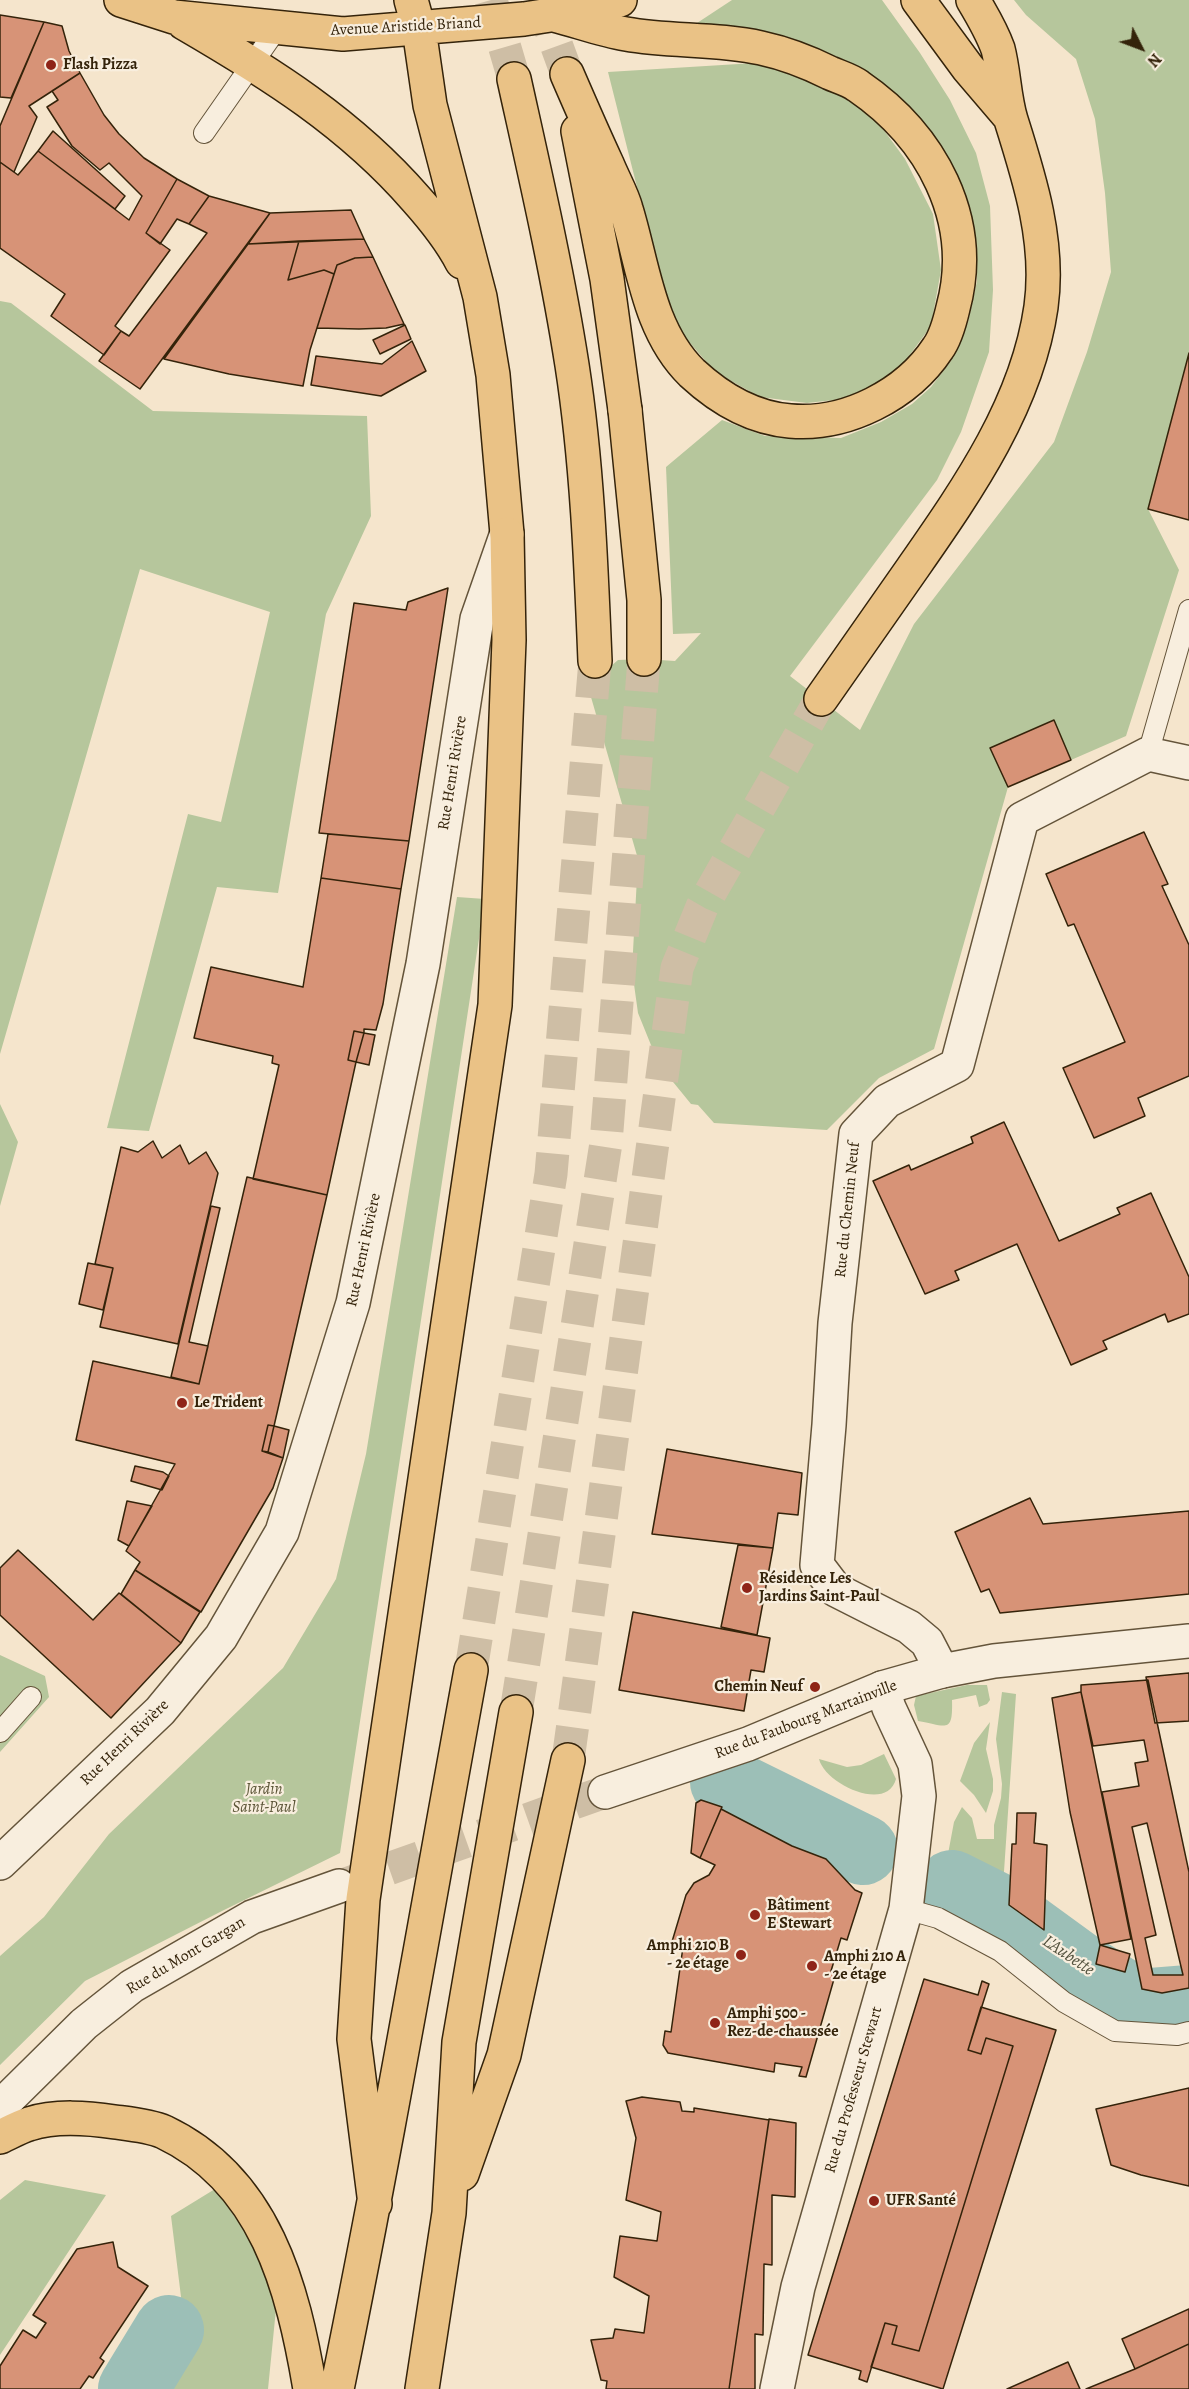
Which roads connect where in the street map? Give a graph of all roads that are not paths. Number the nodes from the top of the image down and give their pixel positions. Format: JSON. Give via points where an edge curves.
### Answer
{"nodes":[{"id":1,"x":121,"y":0,"type":"edge"},
{"id":2,"x":620,"y":0,"type":"edge"},
{"id":3,"x":918,"y":0,"type":"edge"},
{"id":4,"x":973,"y":0,"type":"edge"},
{"id":5,"x":419,"y":10,"type":"edge"},
{"id":6,"x":554,"y":15,"type":"junction"},
{"id":7,"x":174,"y":17,"type":"junction"},
{"id":8,"x":278,"y":27,"type":"junction"},
{"id":9,"x":253,"y":64,"type":"junction"},
{"id":10,"x":514,"y":79,"type":"tunnel mouth"},
{"id":11,"x":1010,"y":117,"type":"junction"},
{"id":12,"x":204,"y":133,"type":"dead end"},
{"id":13,"x":480,"y":297,"type":"junction"},
{"id":14,"x":507,"y":534,"type":"junction"},
{"id":15,"x":1189,"y":610,"type":"edge"},
{"id":16,"x":644,"y":659,"type":"tunnel mouth"},
{"id":17,"x":595,"y":661,"type":"tunnel mouth"},
{"id":18,"x":821,"y":699,"type":"tunnel mouth"},
{"id":19,"x":1148,"y":754,"type":"junction"},
{"id":20,"x":1189,"y":763,"type":"edge"},
{"id":21,"x":1189,"y":1641,"type":"edge"},
{"id":22,"x":471,"y":1670,"type":"tunnel mouth"},
{"id":23,"x":942,"y":1671,"type":"junction"},
{"id":24,"x":882,"y":1688,"type":"junction"},
{"id":25,"x":31,"y":1697,"type":"dead end"},
{"id":26,"x":516,"y":1712,"type":"tunnel mouth"},
{"id":27,"x":0,"y":1732,"type":"edge"},
{"id":28,"x":568,"y":1760,"type":"tunnel mouth"},
{"id":29,"x":604,"y":1792,"type":"tunnel mouth"},
{"id":30,"x":0,"y":1863,"type":"edge"},
{"id":31,"x":339,"y":1886,"type":"tunnel mouth"},
{"id":32,"x":906,"y":1909,"type":"junction"},
{"id":33,"x":1189,"y":2032,"type":"edge"},
{"id":34,"x":0,"y":2107,"type":"edge"},
{"id":35,"x":0,"y":2137,"type":"edge"},
{"id":36,"x":375,"y":2204,"type":"junction"},
{"id":37,"x":449,"y":2213,"type":"junction"},
{"id":38,"x":777,"y":2386,"type":"edge"},
{"id":39,"x":310,"y":2389,"type":"edge"},
{"id":40,"x":337,"y":2389,"type":"edge"},
{"id":41,"x":422,"y":2389,"type":"edge"}],
"edges":[{"from":1,"to":7,"type":"main road","name":"Avenue Aristide Briand"},
{"from":2,"to":6,"type":"main road","name":"Avenue Aristide Briand"},
{"from":3,"to":11,"type":"main road"},
{"from":4,"to":11,"type":"main road","via":[[998,48]]},
{"from":5,"to":6,"type":"main road","name":"Avenue Aristide Briand"},
{"from":5,"to":8,"type":"main road","name":"Avenue Aristide Briand","via":[[344,34]]},
{"from":5,"to":13,"type":"main road","via":[[430,105]]},
{"from":6,"to":16,"type":"main road","via":[[625,34],[760,47],[857,85],[894,117],[932,160],[952,204],[961,250],[958,291],[939,348],[908,382],[893,392],[865,408],[831,419],[789,421],[730,402],[689,370],[667,339],[646,290],[626,207],[567,74],[607,279],[625,410],[644,600]]},
{"from":7,"to":8,"type":"main road","name":"Avenue Aristide Briand"},
{"from":7,"to":9,"type":"main road"},
{"from":8,"to":9,"type":"lane"},
{"from":9,"to":12,"type":"lane"},
{"from":9,"to":13,"type":"main road","via":[[358,139],[400,180],[458,253]]},
{"from":10,"to":17,"type":"main road","via":[[572,366],[585,486]]},
{"from":11,"to":18,"type":"main road","via":[[1026,165],[1042,252],[1041,305],[1032,352],[993,443],[950,515]]},
{"from":13,"to":14,"type":"main road","via":[[493,375]]},
{"from":14,"to":30,"type":"street","name":"Rue Henri Rivière","via":[[477,619],[423,964],[353,1303],[282,1532],[221,1637],[160,1711]]},
{"from":14,"to":36,"type":"main road","via":[[509,650],[495,1005],[363,1899],[354,2039]]},
{"from":15,"to":19,"type":"lane"},
{"from":19,"to":20,"type":"street"},
{"from":19,"to":23,"type":"street","name":"Rue du Chemin Neuf","via":[[1022,819],[957,1065],[887,1101],[856,1134],[835,1323],[817,1565],[836,1590],[918,1634],[927,1642]]},
{"from":21,"to":23,"type":"street","name":"Rue du Faubourg Martainville","via":[[994,1661]]},
{"from":22,"to":36,"type":"main road"},
{"from":23,"to":24,"type":"street","name":"Rue du Faubourg Martainville"},
{"from":24,"to":29,"type":"street","name":"Rue du Faubourg Martainville","via":[[748,1744]]},
{"from":24,"to":32,"type":"street","name":"Rue du Professeur Stewart","via":[[915,1764],[919,1796]]},
{"from":25,"to":27,"type":"lane"},
{"from":26,"to":37,"type":"main road","via":[[459,2042]]},
{"from":28,"to":37,"type":"main road","via":[[504,2055]]},
{"from":31,"to":34,"type":"street","name":"Rue du Mont Gargan","via":[[252,1917],[132,1986],[84,2024]]},
{"from":32,"to":33,"type":"lane","via":[[938,1918],[1000,1951],[1064,2002],[1115,2031],[1177,2035]]},
{"from":32,"to":38,"type":"street","name":"Rue du Professeur Stewart","via":[[798,2287]]},
{"from":35,"to":39,"type":"main road","via":[[29,2124],[87,2118],[162,2131],[202,2154],[238,2187],[259,2219],[291,2302]]},
{"from":36,"to":40,"type":"main road"},
{"from":37,"to":41,"type":"main road"}]}
